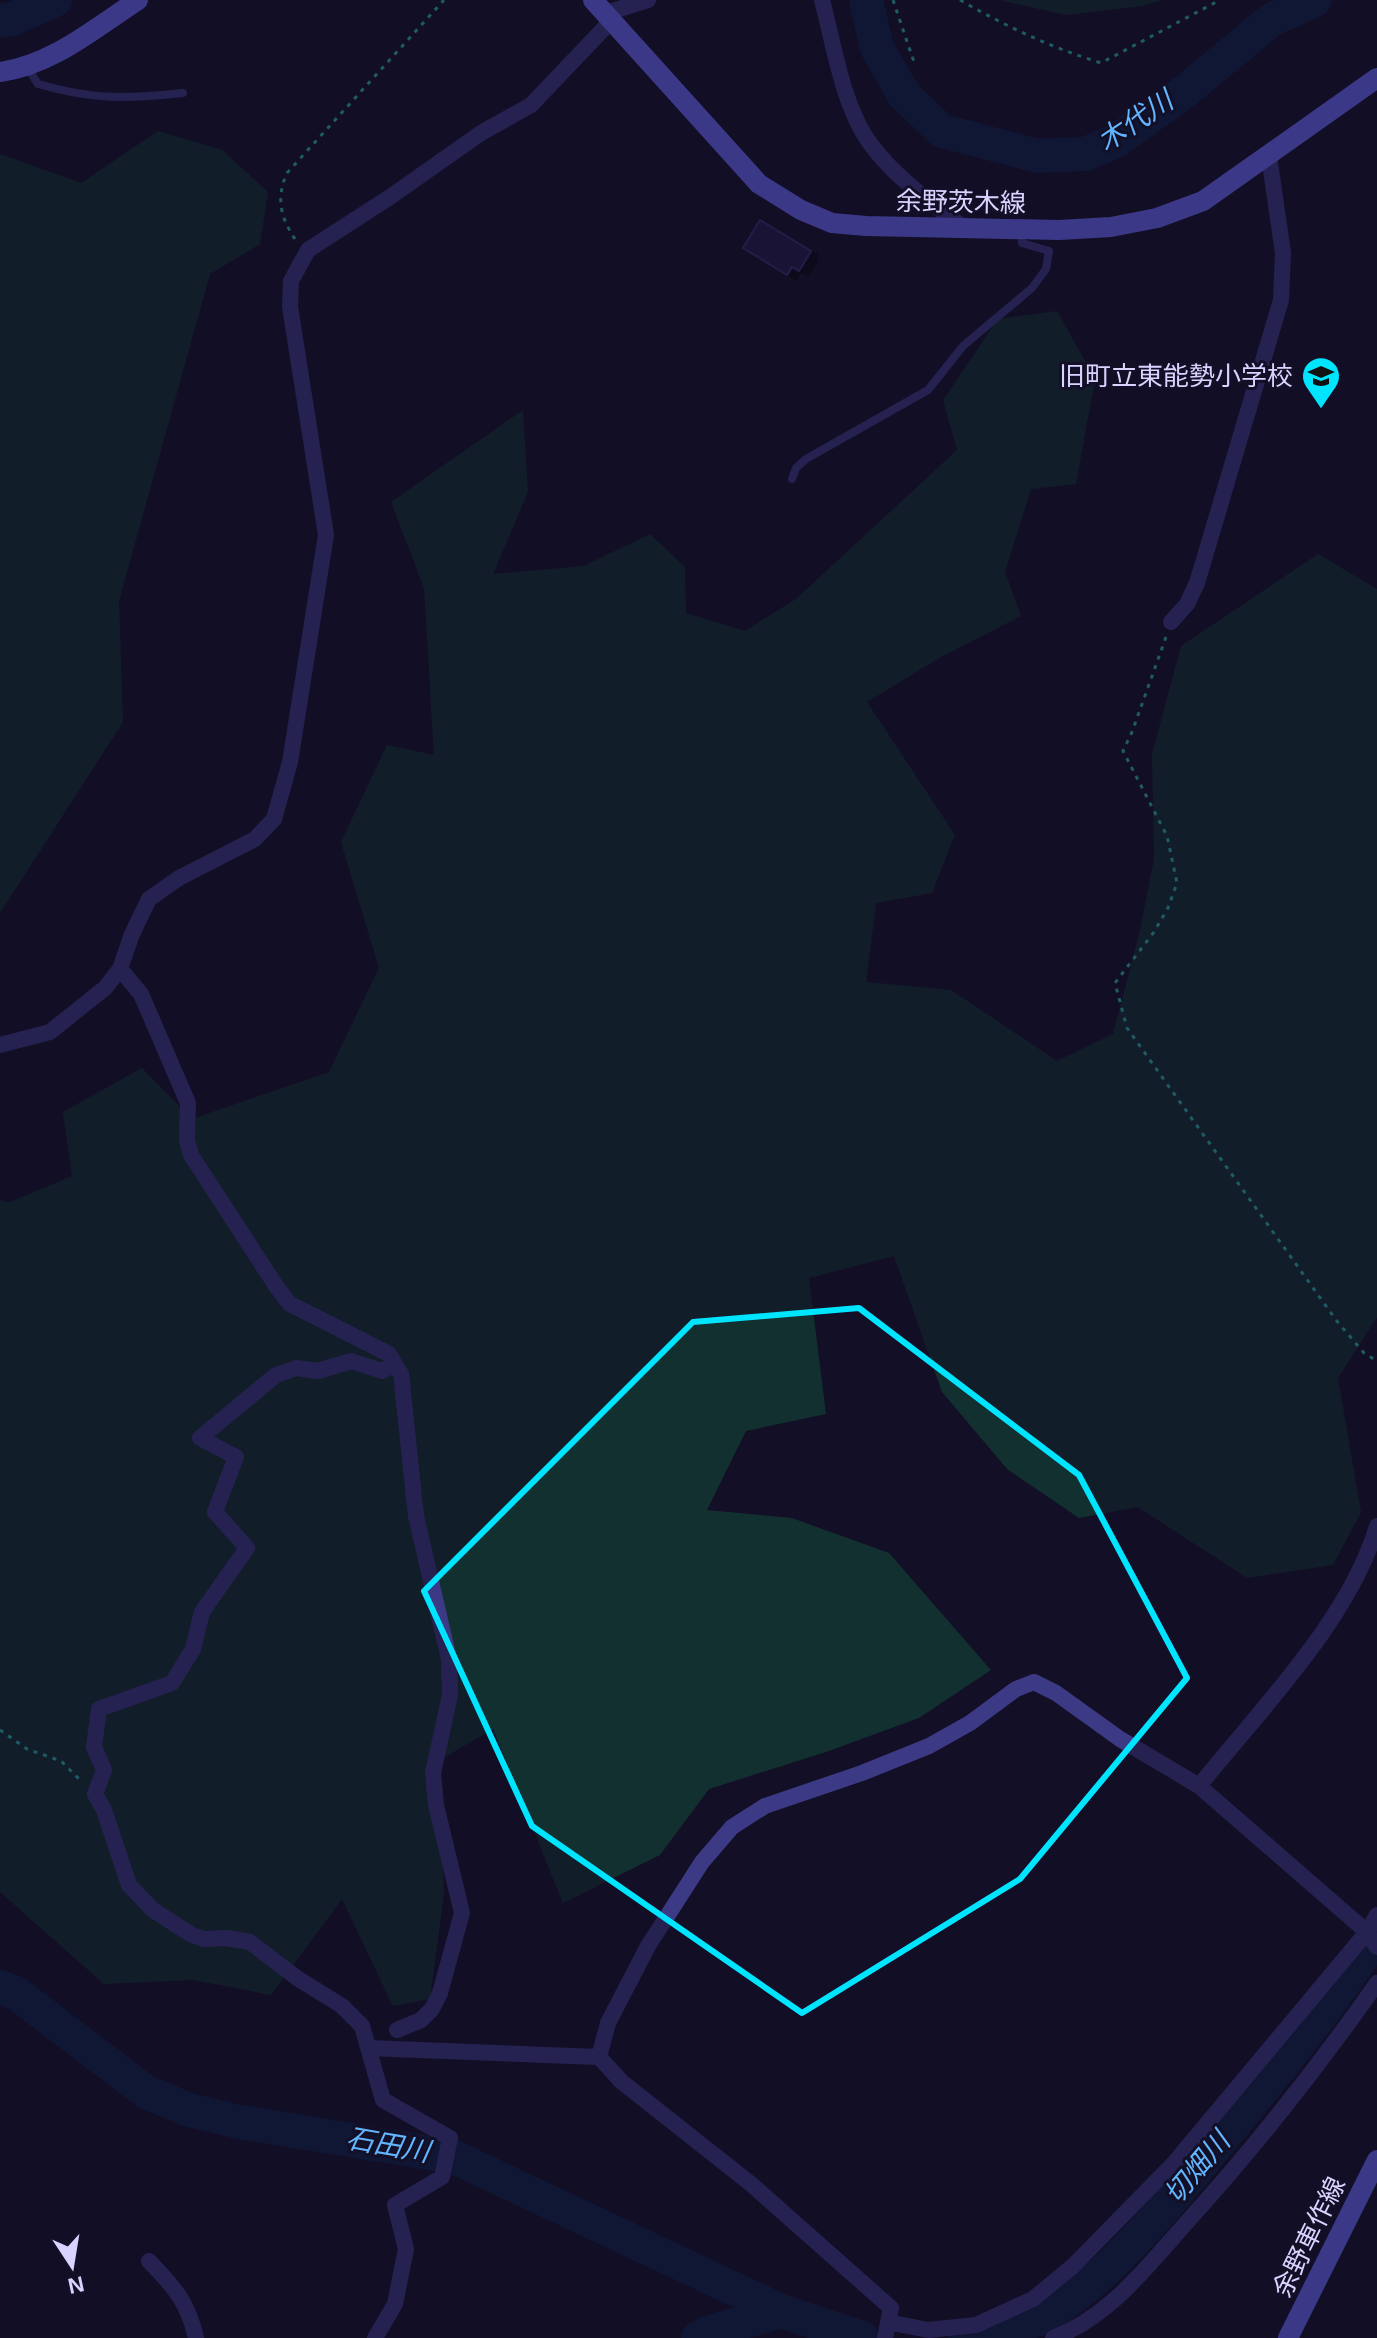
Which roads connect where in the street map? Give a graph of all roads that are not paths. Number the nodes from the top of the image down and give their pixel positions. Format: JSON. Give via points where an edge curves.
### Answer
{"nodes":[{"id":1,"x":138,"y":0,"type":"edge"},
{"id":2,"x":648,"y":0,"type":"edge"},
{"id":3,"x":822,"y":0,"type":"edge"},
{"id":4,"x":604,"y":11,"type":"edge"},
{"id":5,"x":26,"y":66,"type":"junction"},
{"id":6,"x":0,"y":72,"type":"edge"},
{"id":7,"x":1377,"y":78,"type":"edge"},
{"id":8,"x":183,"y":93,"type":"dead end"},
{"id":9,"x":1269,"y":156,"type":"junction"},
{"id":10,"x":964,"y":228,"type":"junction"},
{"id":11,"x":1021,"y":229,"type":"junction"},
{"id":12,"x":792,"y":479,"type":"dead end"},
{"id":13,"x":1171,"y":622,"type":"road end"},
{"id":14,"x":120,"y":969,"type":"junction"},
{"id":15,"x":0,"y":1045,"type":"edge"},
{"id":16,"x":395,"y":1364,"type":"junction"},
{"id":17,"x":1377,"y":1526,"type":"edge"},
{"id":18,"x":1199,"y":1786,"type":"junction"},
{"id":19,"x":1377,"y":1915,"type":"edge"},
{"id":20,"x":1367,"y":1932,"type":"junction"},
{"id":21,"x":1377,"y":1947,"type":"edge"},
{"id":22,"x":1377,"y":1983,"type":"edge"},
{"id":23,"x":397,"y":2030,"type":"dead end"},
{"id":24,"x":369,"y":2048,"type":"junction"},
{"id":25,"x":599,"y":2057,"type":"junction"},
{"id":26,"x":1377,"y":2160,"type":"edge"},
{"id":27,"x":149,"y":2261,"type":"dead end"},
{"id":28,"x":886,"y":2330,"type":"edge"},
{"id":29,"x":1080,"y":2333,"type":"edge"},
{"id":30,"x":196,"y":2338,"type":"edge"},
{"id":31,"x":375,"y":2338,"type":"edge"},
{"id":32,"x":1053,"y":2338,"type":"edge"},
{"id":33,"x":1288,"y":2338,"type":"edge"}],
"edges":[{"from":1,"to":5,"type":"main road","via":[[54,56]]},
{"from":2,"to":4,"type":"street"},
{"from":3,"to":10,"type":"street","via":[[855,117],[871,145],[904,180]]},
{"from":4,"to":10,"type":"main road","name":"余野茨木線","via":[[759,184],[801,210],[832,223]]},
{"from":4,"to":14,"type":"street","via":[[531,105],[308,250],[291,281],[290,307],[326,535],[290,762],[274,819],[255,839],[149,899]]},
{"from":5,"to":6,"type":"main road"},
{"from":5,"to":8,"type":"lane","via":[[38,84],[76,95],[127,99]]},
{"from":7,"to":9,"type":"main road","name":"余野茨木線"},
{"from":9,"to":11,"type":"main road","name":"余野茨木線","via":[[1203,201],[1157,218],[1111,227]]},
{"from":9,"to":13,"type":"street","via":[[1283,253],[1281,300],[1197,583]]},
{"from":10,"to":11,"type":"main road","name":"余野茨木線"},
{"from":11,"to":12,"type":"lane","via":[[1022,243],[1049,251],[1046,269],[1032,288],[963,346],[928,390],[806,459]]},
{"from":14,"to":15,"type":"street","via":[[105,988],[50,1032]]},
{"from":14,"to":16,"type":"street","via":[[141,994],[188,1103],[191,1155],[276,1286],[290,1304],[389,1354]]},
{"from":16,"to":23,"type":"street","via":[[401,1374],[416,1516],[449,1659],[450,1695],[433,1773],[462,1913],[432,2009]]},
{"from":16,"to":24,"type":"street","via":[[382,1371],[351,1361],[276,1375],[200,1438],[236,1457],[215,1512],[247,1548],[202,1612],[193,1649],[172,1683],[99,1709],[94,1747],[104,1770],[95,1794],[129,1885],[153,1910],[192,1935],[250,1942],[342,2006],[362,2026]]},
{"from":17,"to":18,"type":"street","via":[[1356,1581],[1313,1645]]},
{"from":18,"to":20,"type":"street"},
{"from":18,"to":25,"type":"street","via":[[1056,1693],[1034,1682],[1016,1689],[929,1746],[765,1806],[732,1827],[702,1862],[648,1946],[608,2023]]},
{"from":19,"to":20,"type":"street"},
{"from":20,"to":21,"type":"street"},
{"from":20,"to":28,"type":"street","via":[[1175,2162],[1073,2266],[1033,2299],[976,2325]]},
{"from":22,"to":29,"type":"street","via":[[1318,2067],[1225,2180]]},
{"from":24,"to":25,"type":"street"},
{"from":24,"to":31,"type":"street","via":[[383,2100],[450,2138],[442,2177],[395,2205],[406,2249],[395,2304]]},
{"from":25,"to":28,"type":"street","via":[[891,2308]]},
{"from":26,"to":33,"type":"main road","name":"余野車作線"},
{"from":27,"to":30,"type":"street","via":[[191,2314]]},
{"from":29,"to":32,"type":"street"}]}
